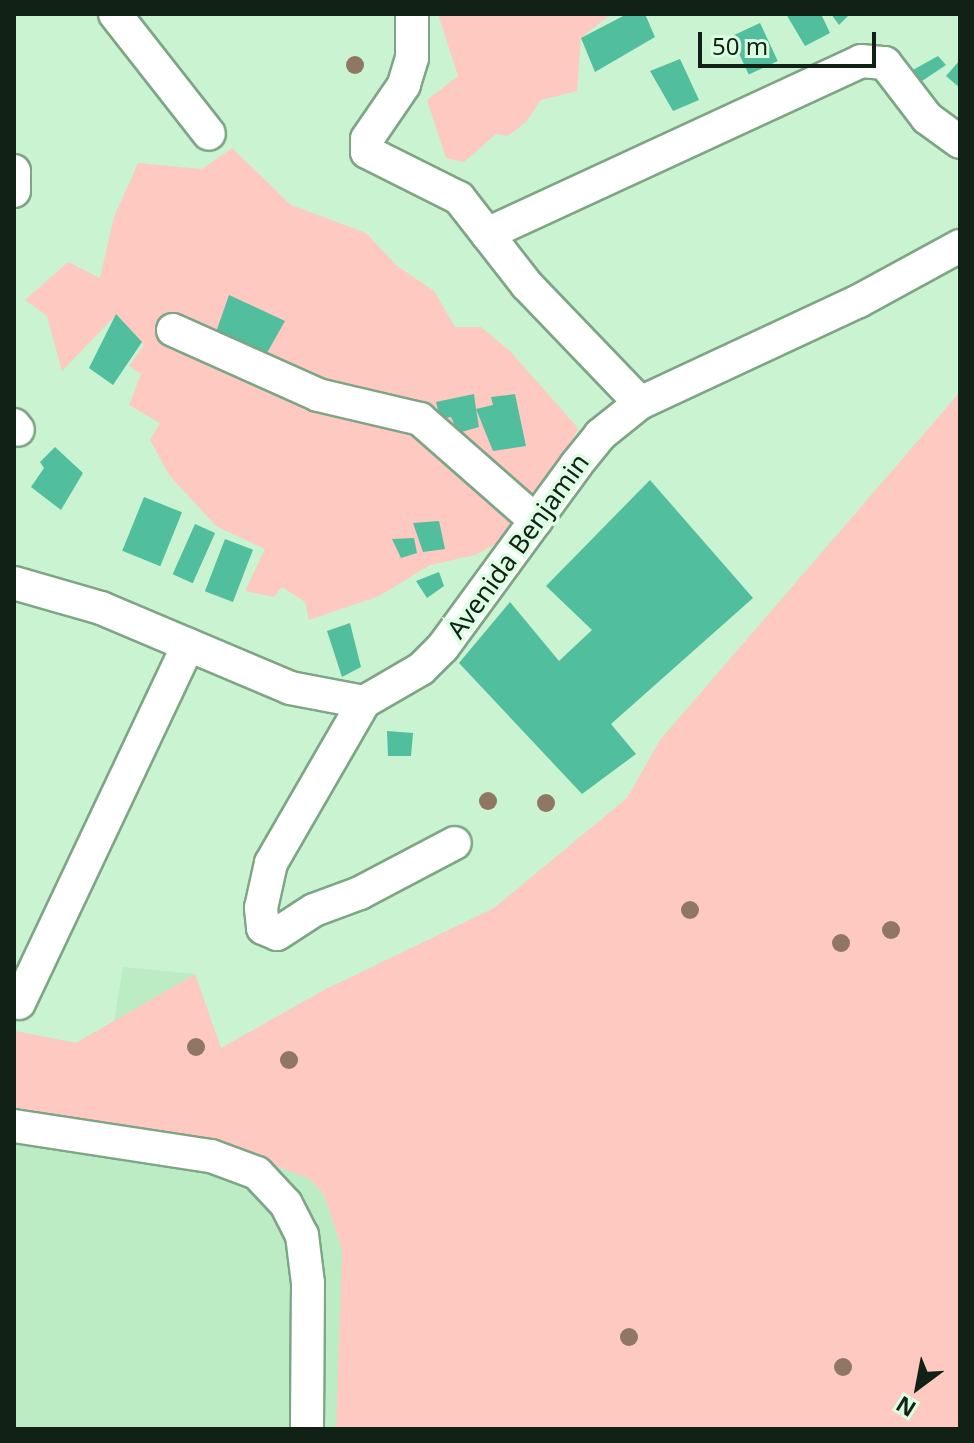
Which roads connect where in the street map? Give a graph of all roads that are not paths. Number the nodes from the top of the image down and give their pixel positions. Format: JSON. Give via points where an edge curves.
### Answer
{"nodes":[{"id":1,"x":115,"y":14,"type":"edge"},
{"id":2,"x":412,"y":14,"type":"edge"},
{"id":3,"x":209,"y":134,"type":"dead end"},
{"id":4,"x":960,"y":142,"type":"edge"},
{"id":5,"x":14,"y":172,"type":"edge"},
{"id":6,"x":14,"y":191,"type":"edge"},
{"id":7,"x":478,"y":224,"type":"junction"},
{"id":8,"x":960,"y":246,"type":"edge"},
{"id":9,"x":173,"y":330,"type":"dead end"},
{"id":10,"x":640,"y":403,"type":"junction"},
{"id":11,"x":536,"y":521,"type":"junction"},
{"id":12,"x":15,"y":587,"type":"edge"},
{"id":13,"x":188,"y":645,"type":"junction"},
{"id":14,"x":364,"y":702,"type":"junction"},
{"id":15,"x":455,"y":843,"type":"dead end"},
{"id":16,"x":19,"y":1003,"type":"dead end"},
{"id":17,"x":14,"y":1126,"type":"edge"},
{"id":18,"x":307,"y":1429,"type":"edge"}],
"edges":[{"from":1,"to":3,"type":"street"},
{"from":2,"to":7,"type":"street","via":[[412,58],[404,85],[365,147],[377,160],[447,188]]},
{"from":4,"to":7,"type":"street","via":[[927,118],[885,63],[861,61]]},
{"from":5,"to":6,"type":"street"},
{"from":7,"to":10,"type":"street","via":[[527,285]]},
{"from":8,"to":10,"type":"street","name":"Avenida Benjamin","via":[[859,301]]},
{"from":9,"to":11,"type":"street","via":[[318,395],[400,410],[420,419]]},
{"from":10,"to":11,"type":"street","name":"Avenida Benjamin","via":[[600,435]]},
{"from":11,"to":14,"type":"street","name":"Avenida Benjamin","via":[[443,647],[421,669]]},
{"from":12,"to":13,"type":"street","via":[[101,608]]},
{"from":13,"to":14,"type":"street","via":[[290,688]]},
{"from":13,"to":16,"type":"street"},
{"from":14,"to":15,"type":"street","via":[[271,863],[261,908],[263,928],[277,934],[314,910],[360,893]]},
{"from":17,"to":18,"type":"street","via":[[211,1156],[257,1173],[286,1204],[302,1235],[308,1283]]}]}
